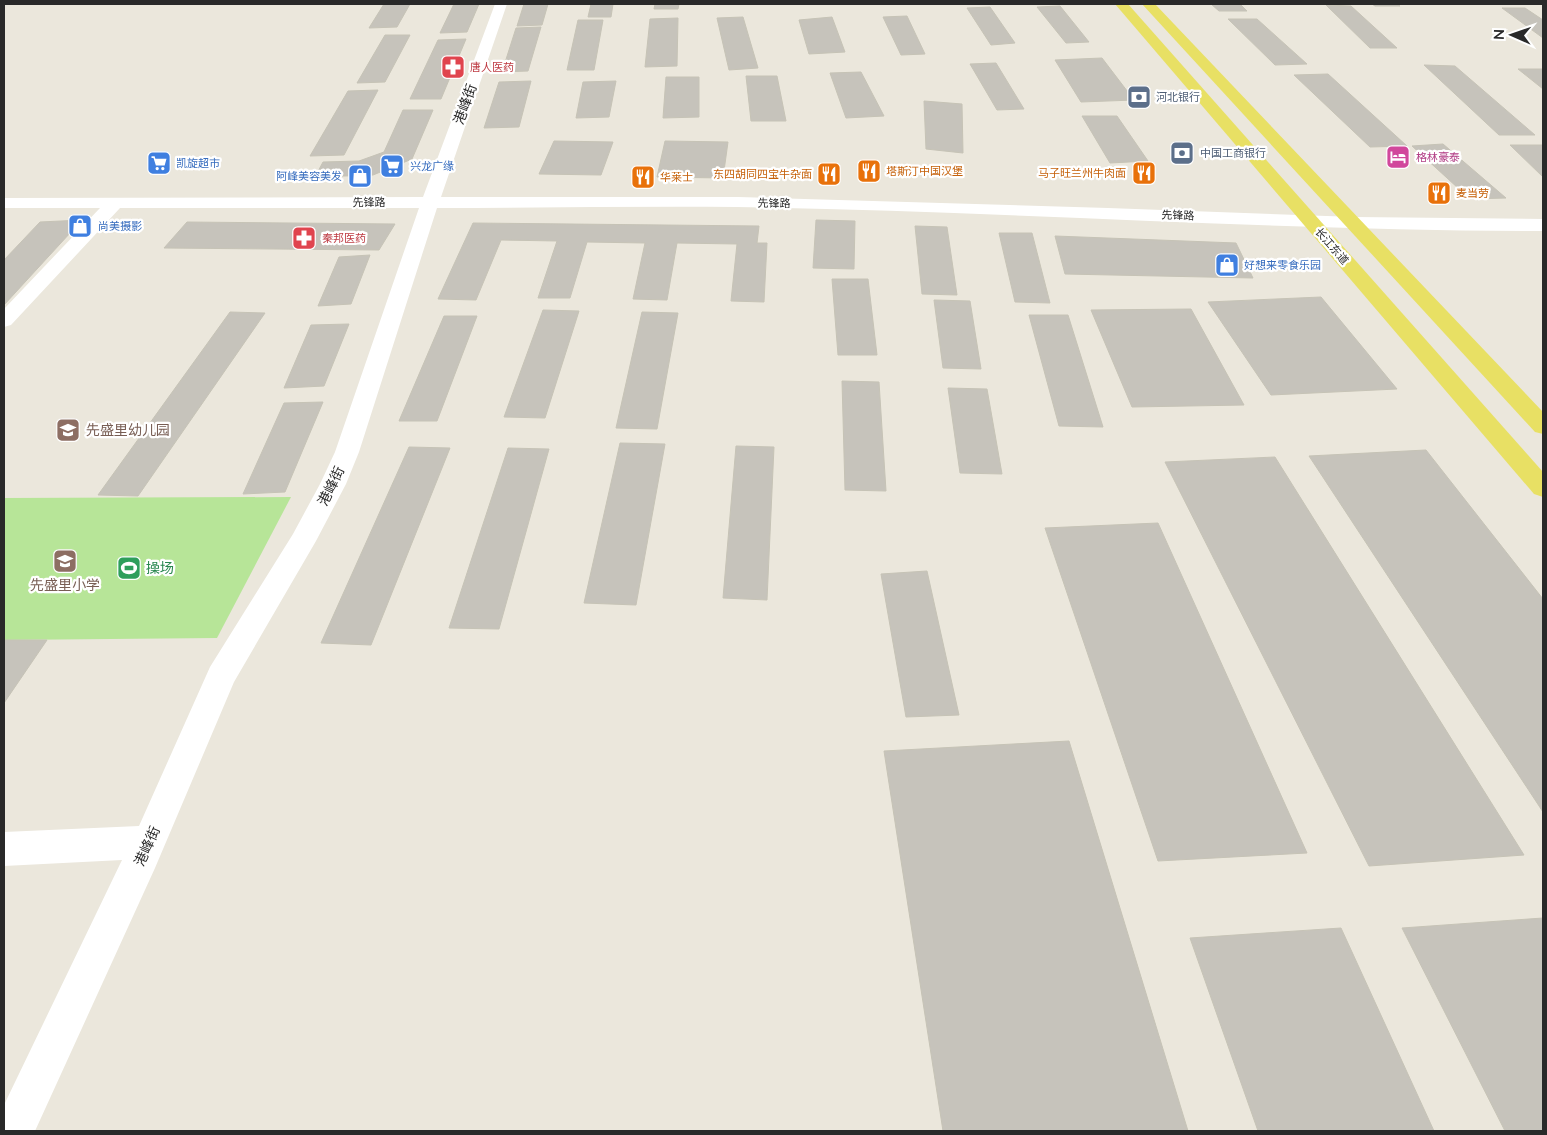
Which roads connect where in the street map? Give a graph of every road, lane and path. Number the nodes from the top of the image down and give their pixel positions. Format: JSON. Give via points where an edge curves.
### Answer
{"nodes":[{"id":1,"x":501,"y":4,"type":"edge"},
{"id":2,"x":1121,"y":4,"type":"edge"},
{"id":3,"x":1148,"y":4,"type":"edge"},
{"id":4,"x":4,"y":196,"type":"edge"},
{"id":5,"x":432,"y":198,"type":"junction"},
{"id":6,"x":4,"y":203,"type":"edge"},
{"id":7,"x":115,"y":203,"type":"junction"},
{"id":8,"x":1543,"y":214,"type":"edge"},
{"id":9,"x":1306,"y":216,"type":"junction"},
{"id":10,"x":1350,"y":218,"type":"junction"},
{"id":11,"x":1543,"y":224,"type":"edge"},
{"id":12,"x":4,"y":321,"type":"edge"},
{"id":13,"x":1543,"y":426,"type":"edge"},
{"id":14,"x":1543,"y":488,"type":"edge"},
{"id":15,"x":150,"y":842,"type":"junction"},
{"id":16,"x":4,"y":849,"type":"edge"},
{"id":17,"x":13,"y":1131,"type":"edge"}],
"edges":[{"from":1,"to":5,"type":"street","name":"港峰街"},
{"from":2,"to":9,"type":"main road","name":"长江东道"},
{"from":3,"to":10,"type":"main road"},
{"from":4,"to":5,"type":"street"},
{"from":5,"to":7,"type":"street","name":"先锋路"},
{"from":5,"to":9,"type":"street","name":"先锋路","via":[[820,204],[1265,218]]},
{"from":5,"to":15,"type":"street","name":"港峰街","via":[[348,452],[303,541],[221,676]]},
{"from":6,"to":7,"type":"street","name":"先锋路"},
{"from":7,"to":12,"type":"street"},
{"from":8,"to":10,"type":"street"},
{"from":9,"to":10,"type":"street","name":"先锋路"},
{"from":9,"to":14,"type":"main road","name":"长江东道"},
{"from":10,"to":11,"type":"street","name":"先锋路"},
{"from":10,"to":13,"type":"main road"},
{"from":15,"to":16,"type":"street"},
{"from":15,"to":17,"type":"street","name":"港峰街"}]}
